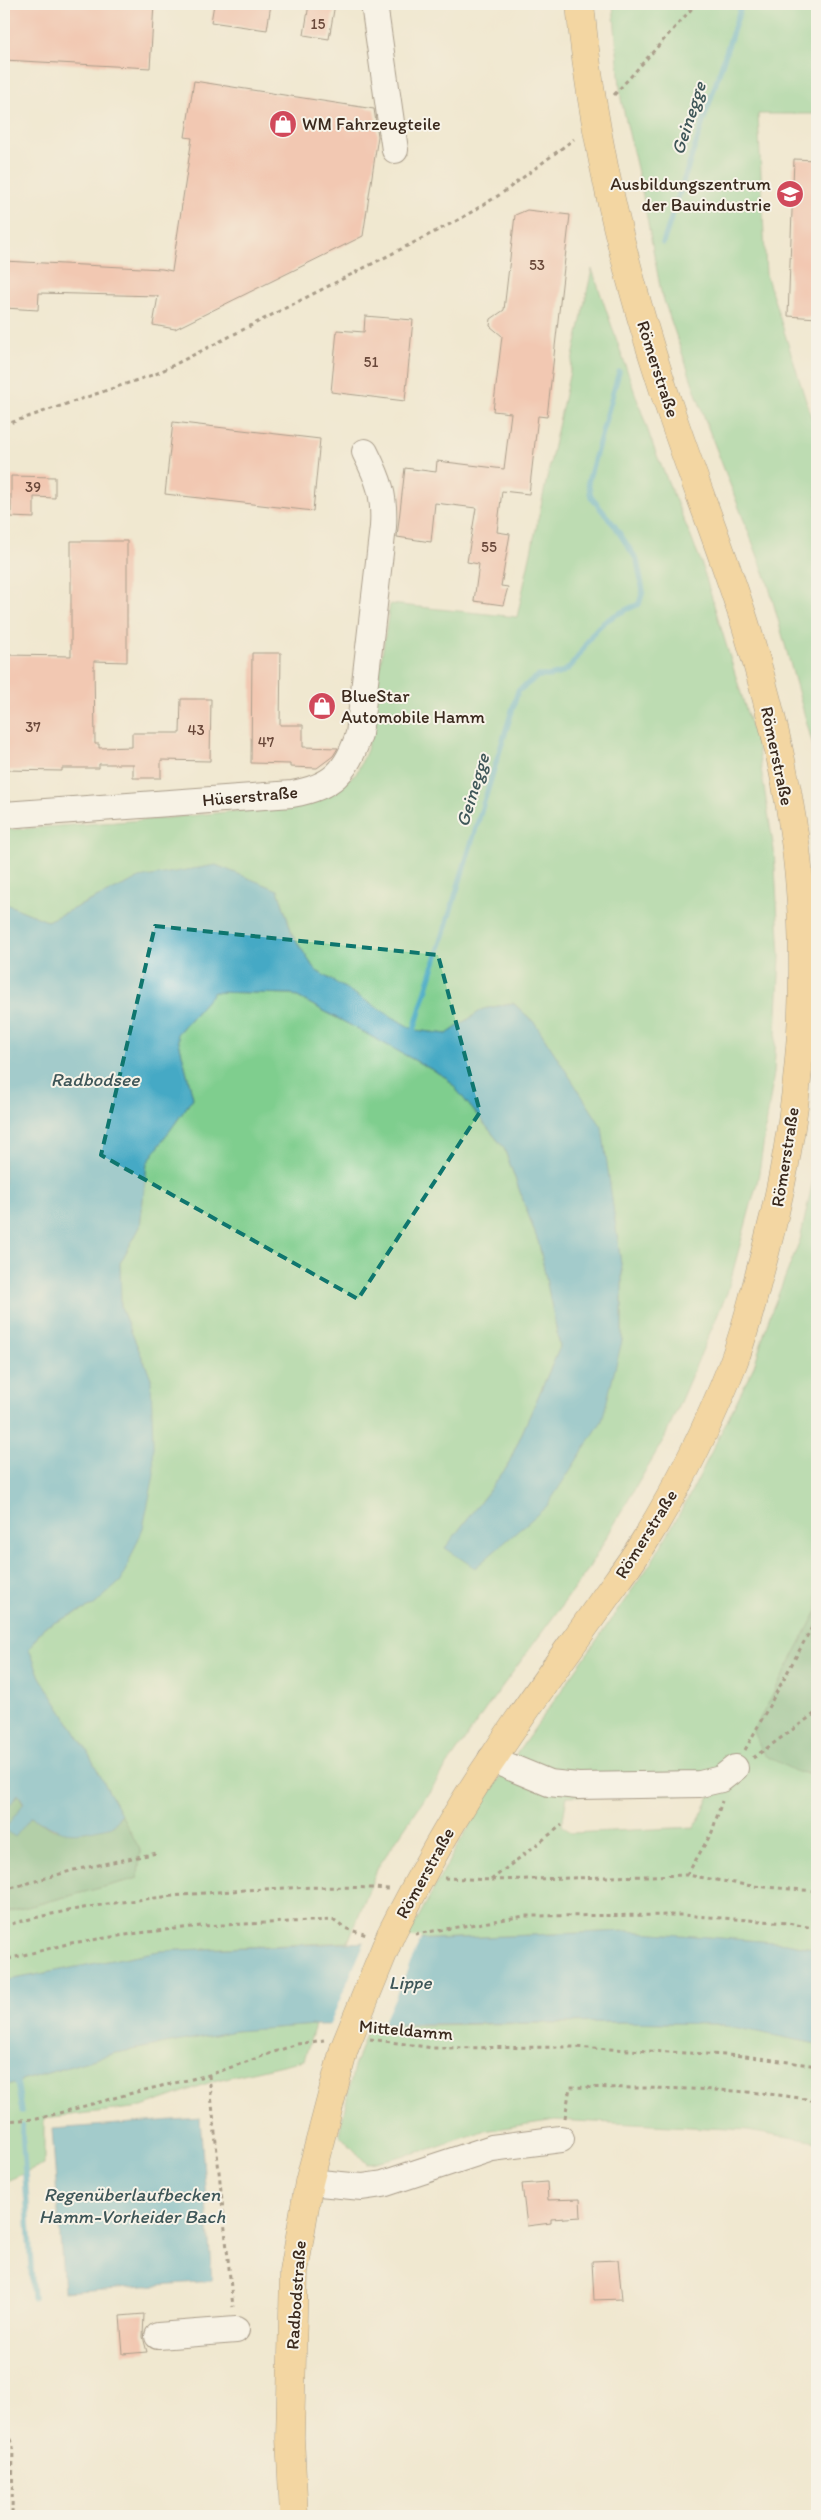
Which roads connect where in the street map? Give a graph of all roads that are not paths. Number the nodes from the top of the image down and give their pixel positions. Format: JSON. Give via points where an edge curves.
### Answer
{"nodes":[{"id":1,"x":374,"y":4,"type":"edge"},
{"id":2,"x":580,"y":4,"type":"edge"},
{"id":3,"x":395,"y":150,"type":"dead end"},
{"id":4,"x":365,"y":452,"type":"dead end"},
{"id":5,"x":4,"y":815,"type":"edge"},
{"id":6,"x":492,"y":1759,"type":"junction"},
{"id":7,"x":735,"y":1768,"type":"road end"},
{"id":8,"x":345,"y":2043,"type":"joint"},
{"id":9,"x":561,"y":2139,"type":"road end"},
{"id":10,"x":309,"y":2182,"type":"junction"},
{"id":11,"x":234,"y":2318,"type":"road end"},
{"id":12,"x":158,"y":2336,"type":"dead end"},
{"id":13,"x":294,"y":2516,"type":"edge"}],
"edges":[{"from":1,"to":3,"type":"street"},
{"from":2,"to":6,"type":"main road","name":"Römerstraße","via":[[605,176],[625,258],[664,391],[746,627],[772,725],[793,827],[803,955],[798,1074],[780,1198],[748,1318],[715,1406],[642,1545]]},
{"from":4,"to":5,"type":"street","name":"Hüserstraße","via":[[380,481],[383,527],[359,734],[348,762],[337,775],[313,790],[292,794]]},
{"from":6,"to":7,"type":"street","via":[[549,1783],[578,1786],[700,1784],[721,1779]]},
{"from":6,"to":8,"type":"main road","name":"Römerstraße","bridge":true,"via":[[417,1883],[378,1934]]},
{"from":8,"to":10,"type":"main road","name":"Radbodstraße"},
{"from":9,"to":10,"type":"street","via":[[492,2148],[383,2184],[362,2187]]},
{"from":10,"to":13,"type":"main road","name":"Radbodstraße","via":[[294,2272],[290,2438]]},
{"from":11,"to":12,"type":"street"}]}
